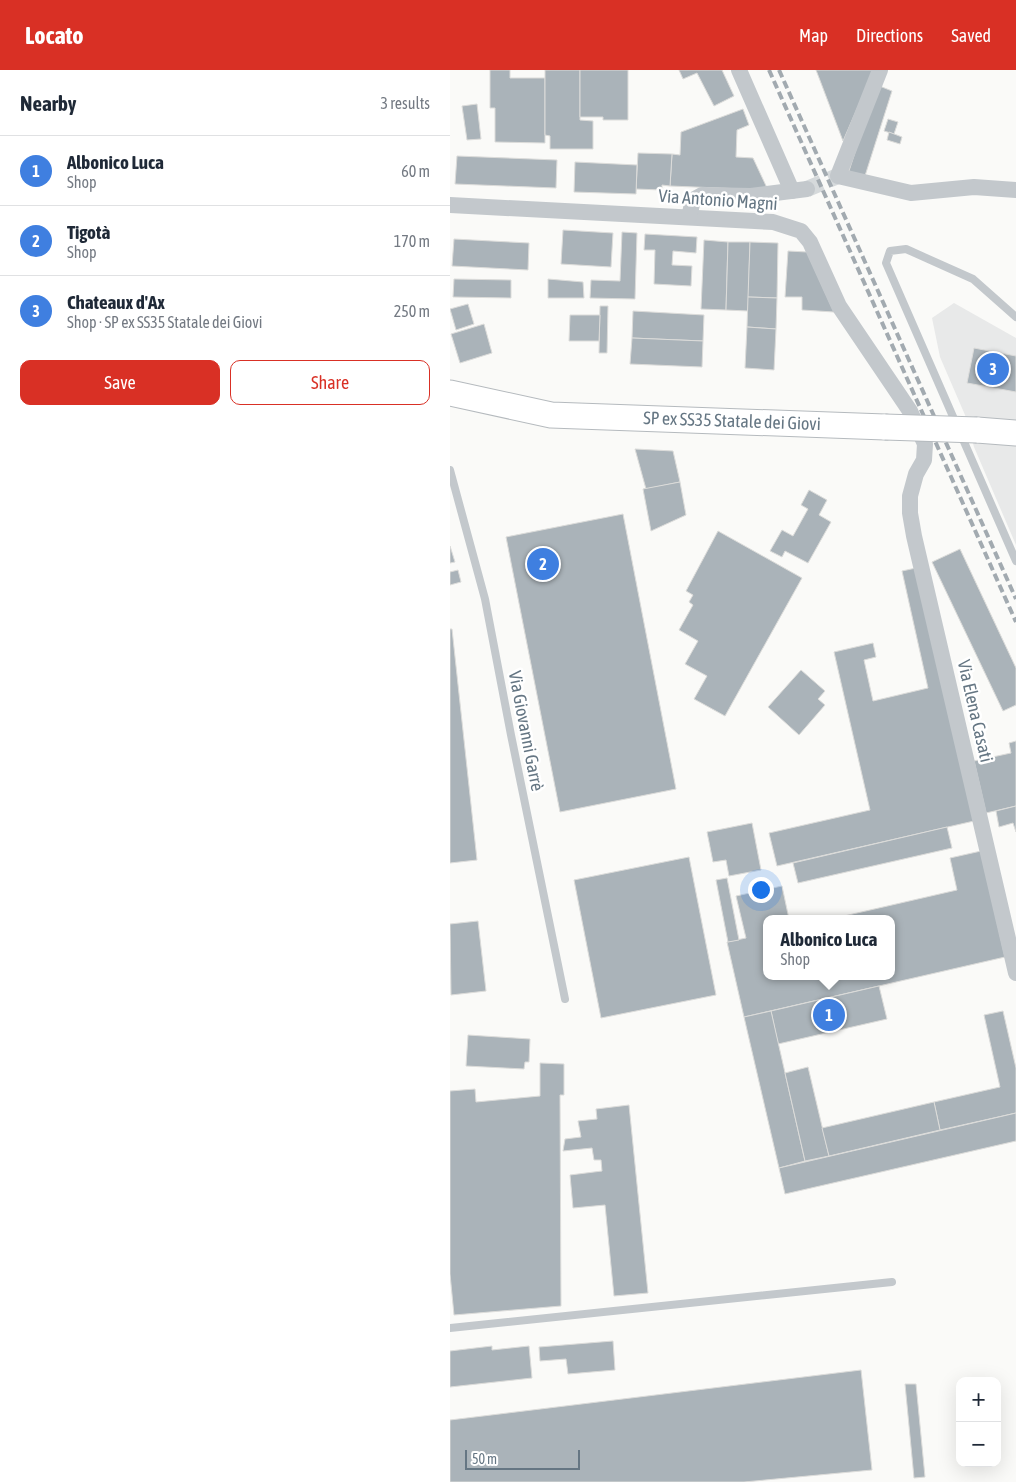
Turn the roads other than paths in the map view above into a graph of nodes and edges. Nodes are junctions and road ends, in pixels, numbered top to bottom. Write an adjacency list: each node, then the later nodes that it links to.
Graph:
1 (739, 70): 5 (street)
2 (880, 70): 3 (street)
3 (1016, 190)
4 (450, 205): 5 (street, Via Antonio Magni)
5 (689, 217): 9 (street, Via Antonio Magni)
6 (1016, 317): 11 (lane)
7 (450, 393): 8 (main road, SP ex SS35 Statale dei Giovi, bridge)
8 (1016, 433)
9 (924, 460): 12 (street, Via Elena Casati)
10 (450, 470): 13 (lane, Via Giovanni Garrè)
11 (1016, 562)
12 (1016, 973)
13 (566, 999)
14 (892, 1282): 15 (lane)
15 (450, 1328)

